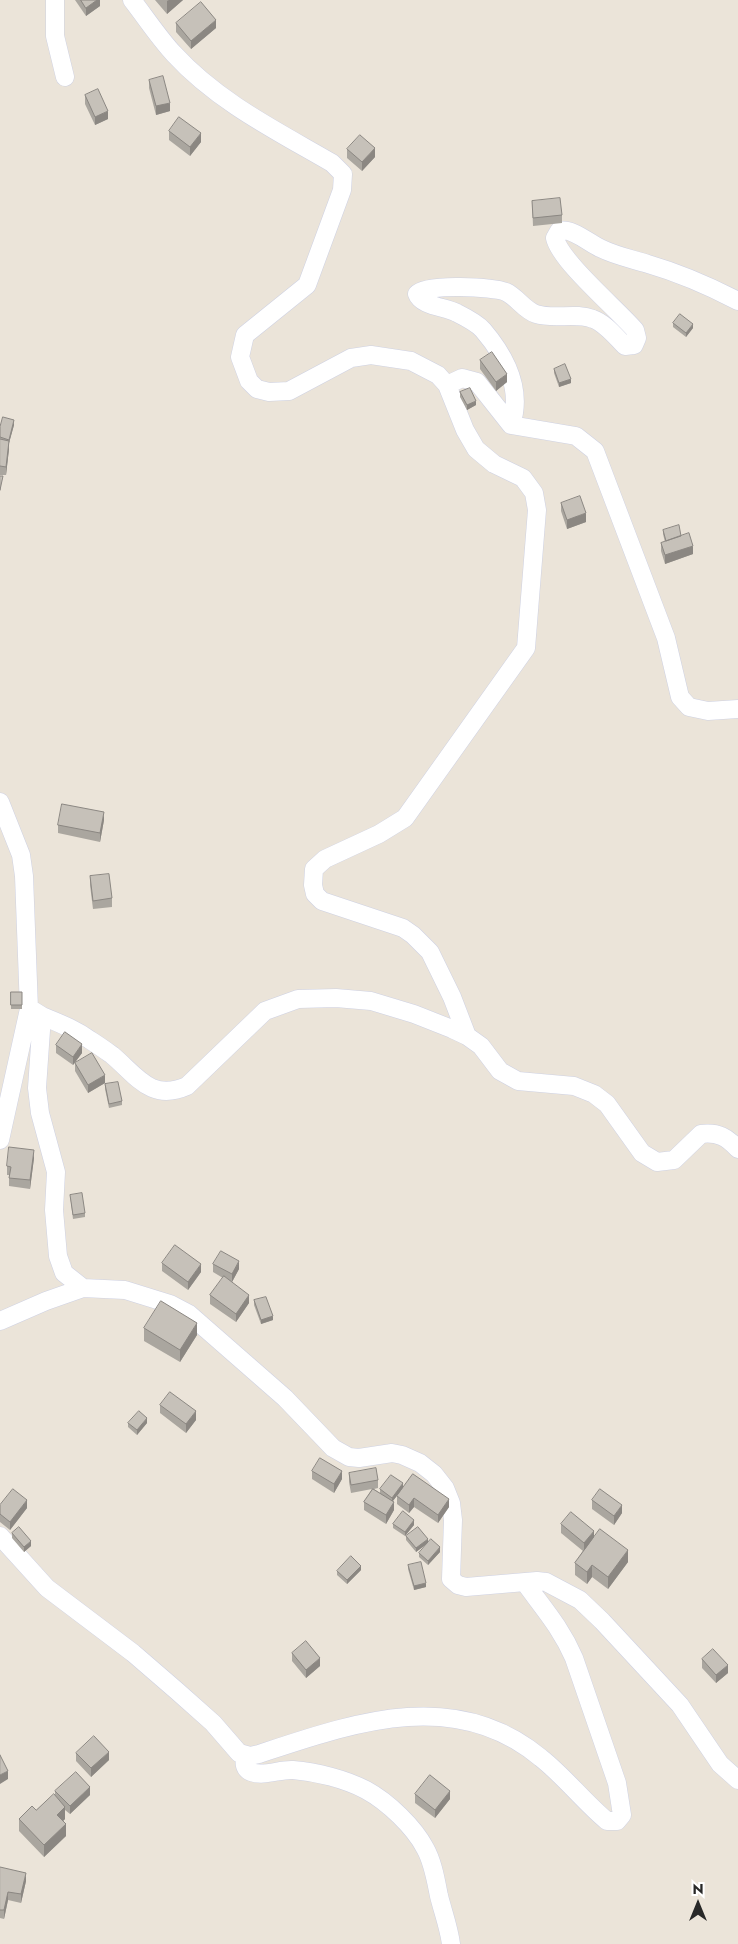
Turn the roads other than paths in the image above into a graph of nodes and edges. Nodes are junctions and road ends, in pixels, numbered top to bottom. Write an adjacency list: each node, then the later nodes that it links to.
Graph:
1 (55, 0): 3 (street)
2 (132, 0): 5 (street)
3 (66, 77)
4 (738, 301): 6 (street)
5 (447, 385): 6 (street); 10 (street)
6 (511, 424): 7 (street)
7 (738, 709)
8 (0, 802): 9 (street)
9 (35, 1012): 10 (street); 11 (street); 13 (street)
10 (467, 1036): 12 (street)
11 (0, 1140)
12 (738, 1149)
13 (83, 1288): 14 (street); 16 (street)
14 (0, 1321)
15 (0, 1536): 17 (street)
16 (525, 1582): 17 (street); 18 (street)
17 (245, 1756): 19 (street)
18 (738, 1780)
19 (451, 1944)

